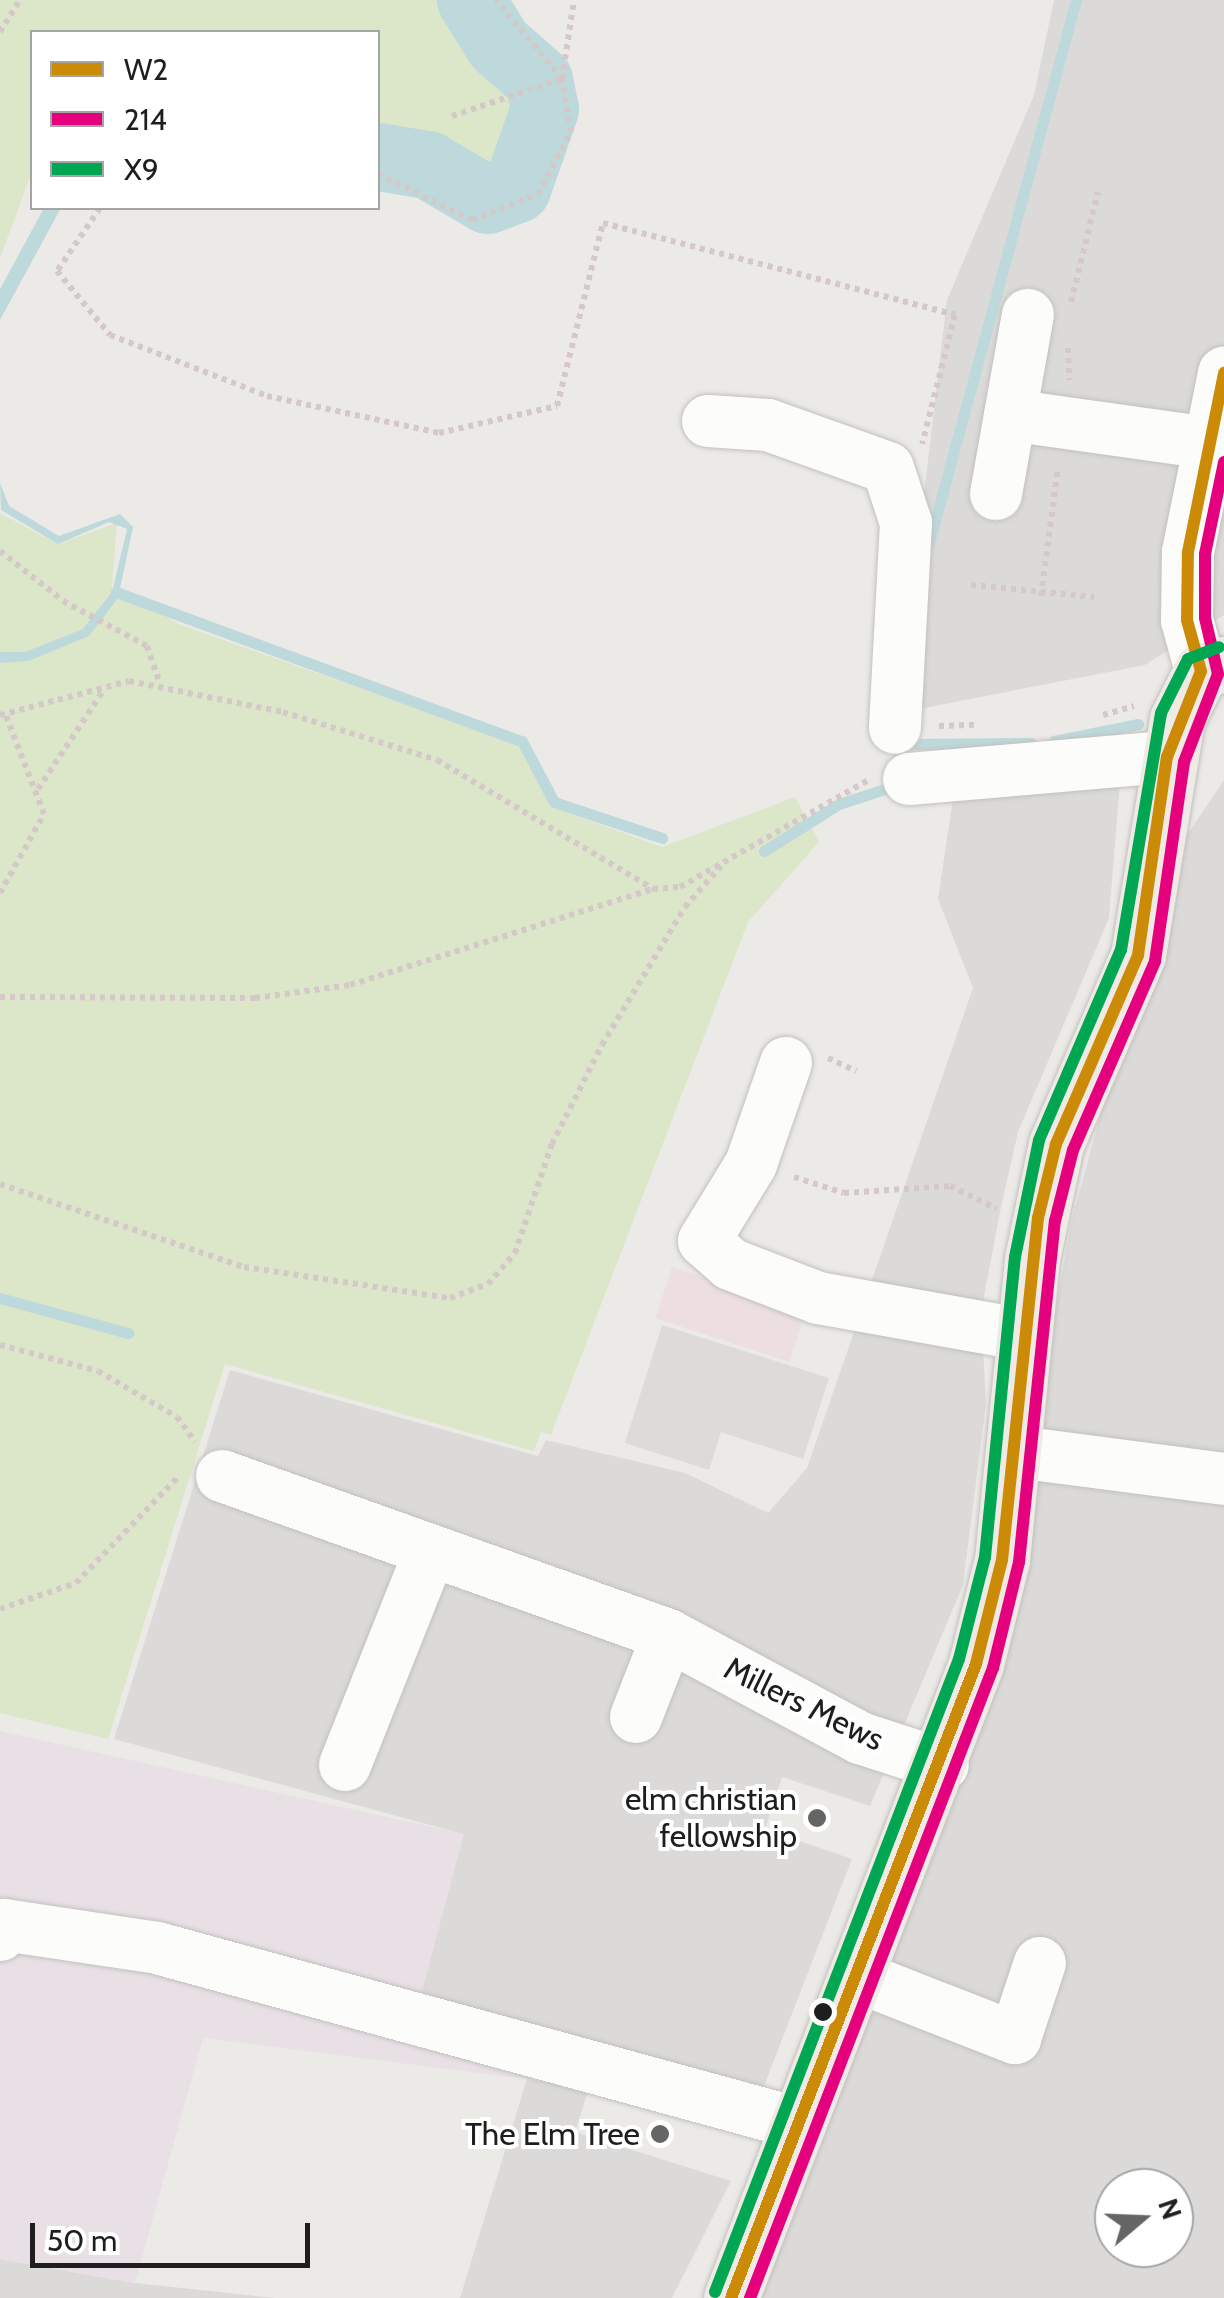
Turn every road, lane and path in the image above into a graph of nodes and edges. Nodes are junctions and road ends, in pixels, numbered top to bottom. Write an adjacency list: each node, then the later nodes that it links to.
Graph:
1 (20, 0): 4 (path)
2 (496, 0): 5 (path)
3 (574, 0): 5 (path)
4 (0, 32)
5 (562, 79): 6 (path); 7 (path)
6 (452, 116)
7 (380, 175)
8 (99, 210): 15 (path)
9 (1028, 315): 11 (street)
10 (1224, 372): 13 (street)
11 (1010, 415): 13 (street); 14 (street)
12 (708, 420): 15 (street)
13 (1208, 443): 19 (street)
14 (996, 494)
15 (906, 523): 25 (street)
16 (0, 551): 20 (path)
17 (971, 585): 18 (path)
18 (1094, 597)
19 (1213, 668): 23 (path); 26 (main road)
20 (160, 684): 21 (path); 30 (path)
21 (104, 690): 22 (path); 28 (path)
22 (3, 715): 28 (path)
23 (1096, 717)
24 (1000, 724): 25 (path)
25 (909, 727)
26 (1166, 757): 27 (street); 36 (main road)
27 (892, 777): 29 (path)
28 (37, 790): 31 (path)
29 (721, 866): 30 (path); 35 (path)
30 (653, 888): 32 (path)
31 (0, 893)
32 (0, 997)
33 (786, 1062): 34 (street)
34 (751, 1164): 36 (path); 37 (street)
35 (0, 1184)
36 (1038, 1218): 37 (main road)
37 (1026, 1335): 39 (main road)
38 (0, 1345): 40 (path)
39 (1017, 1452): 41 (street); 47 (main road)
40 (202, 1467): 42 (street, Millers Mews); 43 (path)
41 (1224, 1478)
42 (430, 1551): 44 (street, Millers Mews); 46 (street)
43 (0, 1609)
44 (668, 1635): 45 (street); 47 (street, Millers Mews)
45 (636, 1717)
46 (344, 1765)
47 (943, 1765): 50 (main road)
48 (0, 1935): 51 (street)
49 (1040, 1963): 50 (street)
50 (859, 1977): 51 (main road)
51 (800, 2124): 52 (main road)
52 (731, 2298)

